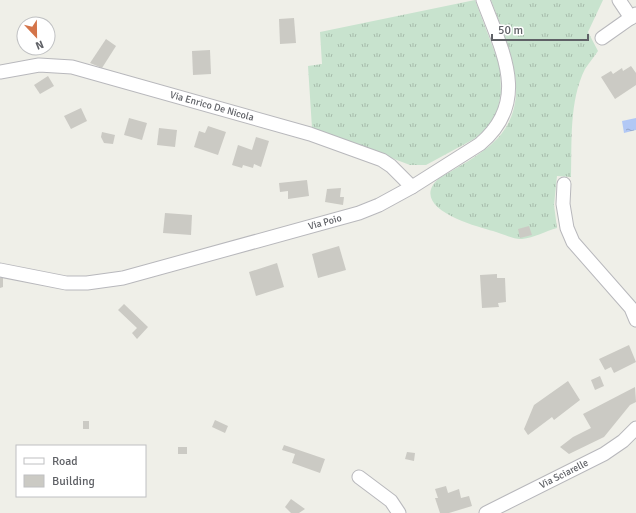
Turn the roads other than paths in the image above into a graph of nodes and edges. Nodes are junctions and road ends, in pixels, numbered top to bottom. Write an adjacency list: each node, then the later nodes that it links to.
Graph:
1 (483, 0): 7 (street, Via Poio)
2 (619, 0): 3 (street)
3 (633, 16): 4 (street)
4 (602, 38)
5 (0, 72): 7 (street, Via Enrico De Nicola)
6 (564, 184): 9 (street)
7 (412, 187): 8 (street, Via Poio)
8 (0, 270)
9 (636, 320)
10 (636, 428): 13 (street, Via Sciarelle)
11 (359, 477): 12 (street)
12 (399, 513)
13 (486, 513)

